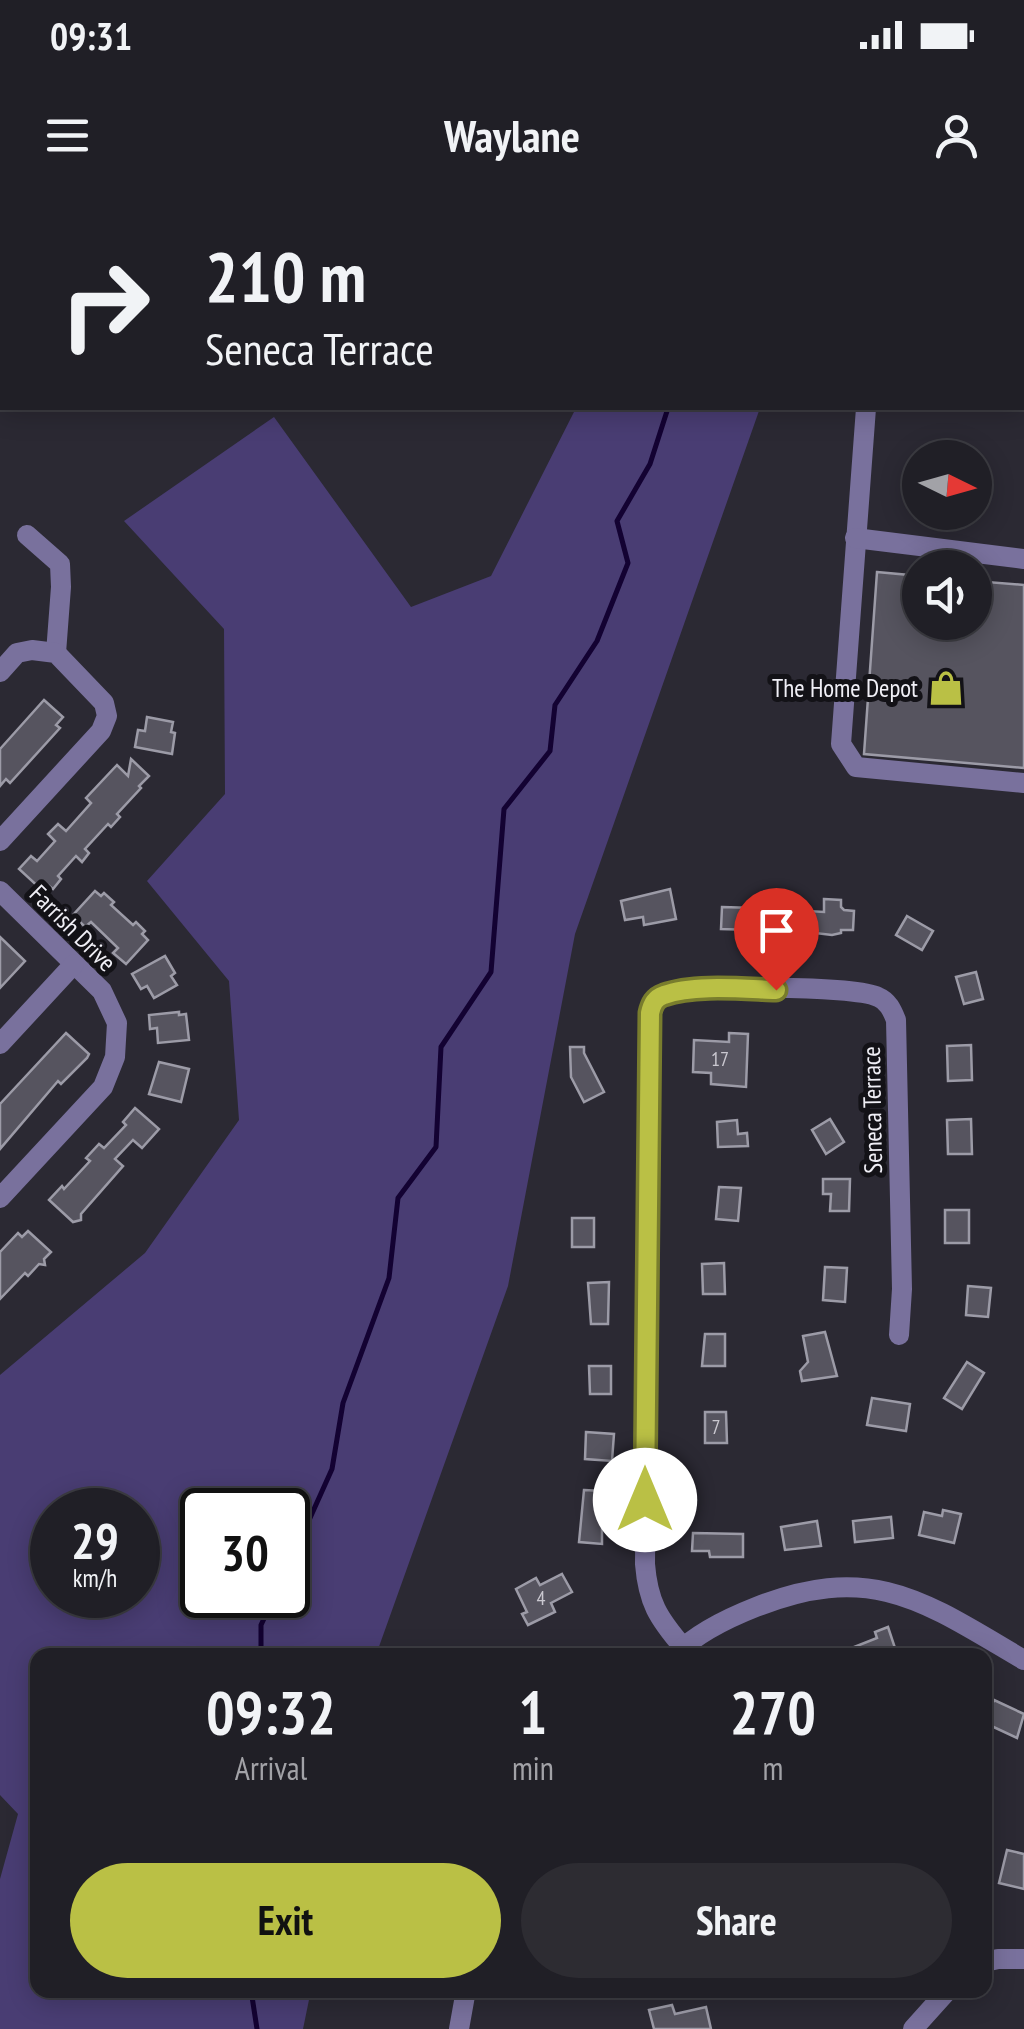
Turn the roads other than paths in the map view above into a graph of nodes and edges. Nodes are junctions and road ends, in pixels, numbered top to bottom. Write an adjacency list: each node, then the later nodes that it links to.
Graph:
1 (866, 410): 3 (street)
2 (27, 535): 5 (street)
3 (855, 538): 4 (street); 7 (street)
4 (1024, 559)
5 (56, 653): 6 (street); 8 (street)
6 (0, 672)
7 (1024, 783)
8 (0, 841)
9 (0, 891): 10 (street, Farrish Drive)
10 (74, 964): 11 (street); 12 (street, Farrish Drive)
11 (0, 1044)
12 (0, 1198)
13 (898, 1335): 14 (street, Seneca Terrace)
14 (677, 1648)
15 (684, 1648): 16 (street)
16 (1024, 1660)
17 (1024, 1959): 18 (street)
18 (992, 1961)
19 (465, 1998): 21 (street)
20 (941, 1998): 22 (street)
21 (459, 2029)
22 (913, 2029)

